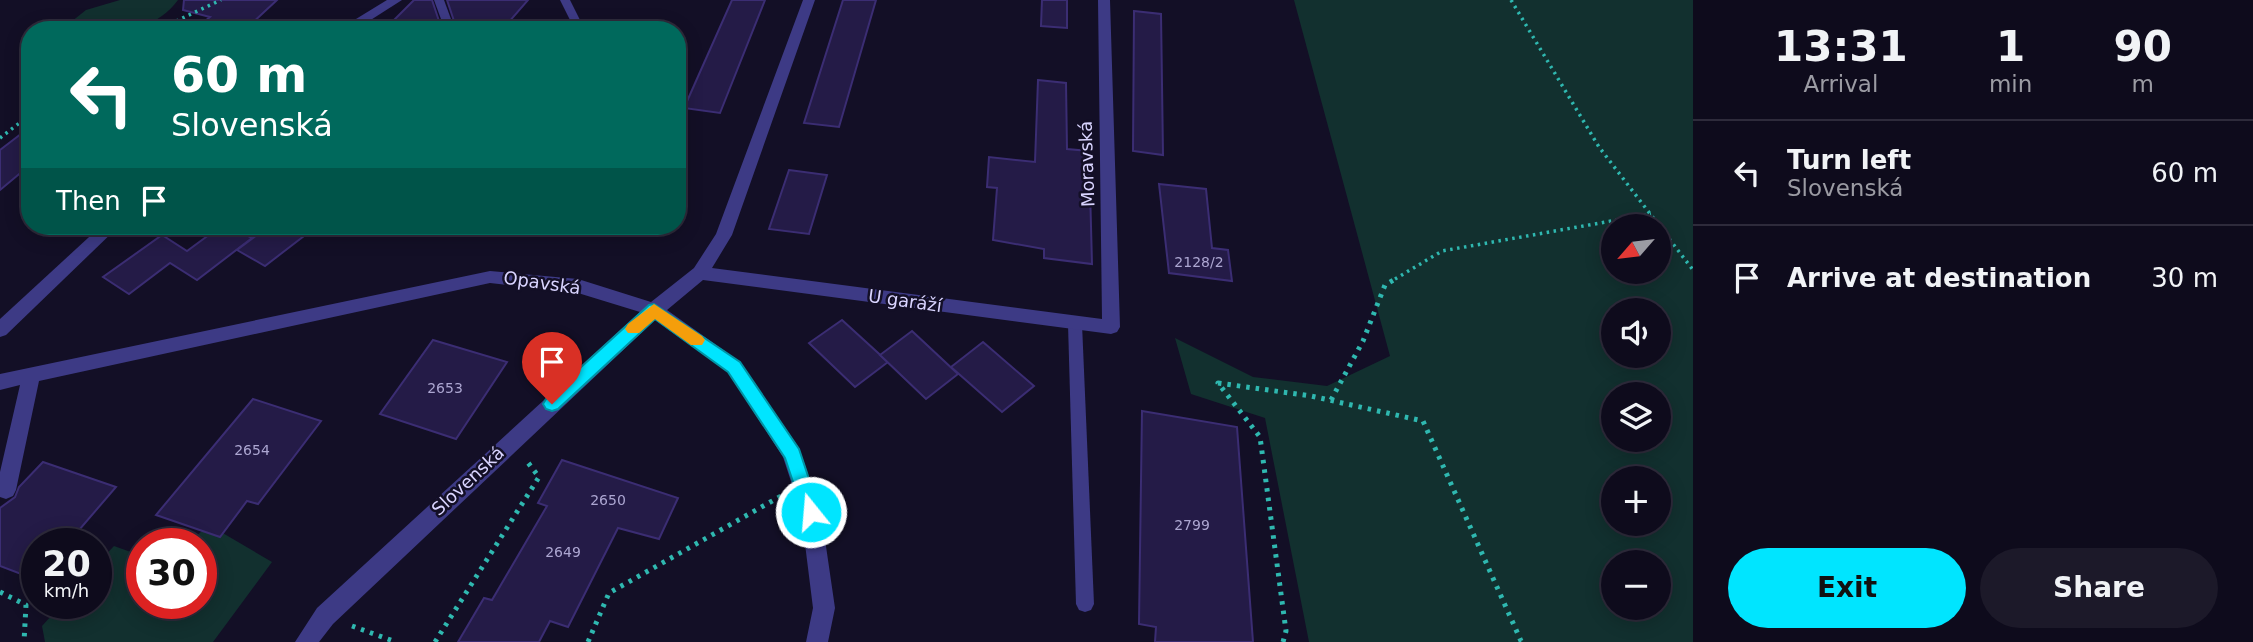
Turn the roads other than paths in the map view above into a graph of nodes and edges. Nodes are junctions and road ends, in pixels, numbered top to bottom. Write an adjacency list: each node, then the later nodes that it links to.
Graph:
1 (396, 0): 6 (street)
2 (439, 0): 7 (lane)
3 (565, 0): 8 (lane)
4 (809, 0): 10 (street, Slovenská)
5 (1104, 0): 13 (street, Moravská)
6 (360, 21)
7 (447, 21)
8 (576, 21)
9 (101, 235): 14 (street)
10 (700, 273): 11 (street, Slovenská); 12 (street, U garáží)
11 (654, 310): 15 (street, Opavská); 19 (street, Slovenská); 20 (street, Opavská)
12 (1075, 324): 13 (street, U garáží); 18 (lane)
13 (1111, 327)
14 (0, 330)
15 (32, 375): 16 (street, Opavská); 17 (street)
16 (0, 382)
17 (5, 491)
18 (1086, 604)
19 (306, 642)
20 (817, 642)

